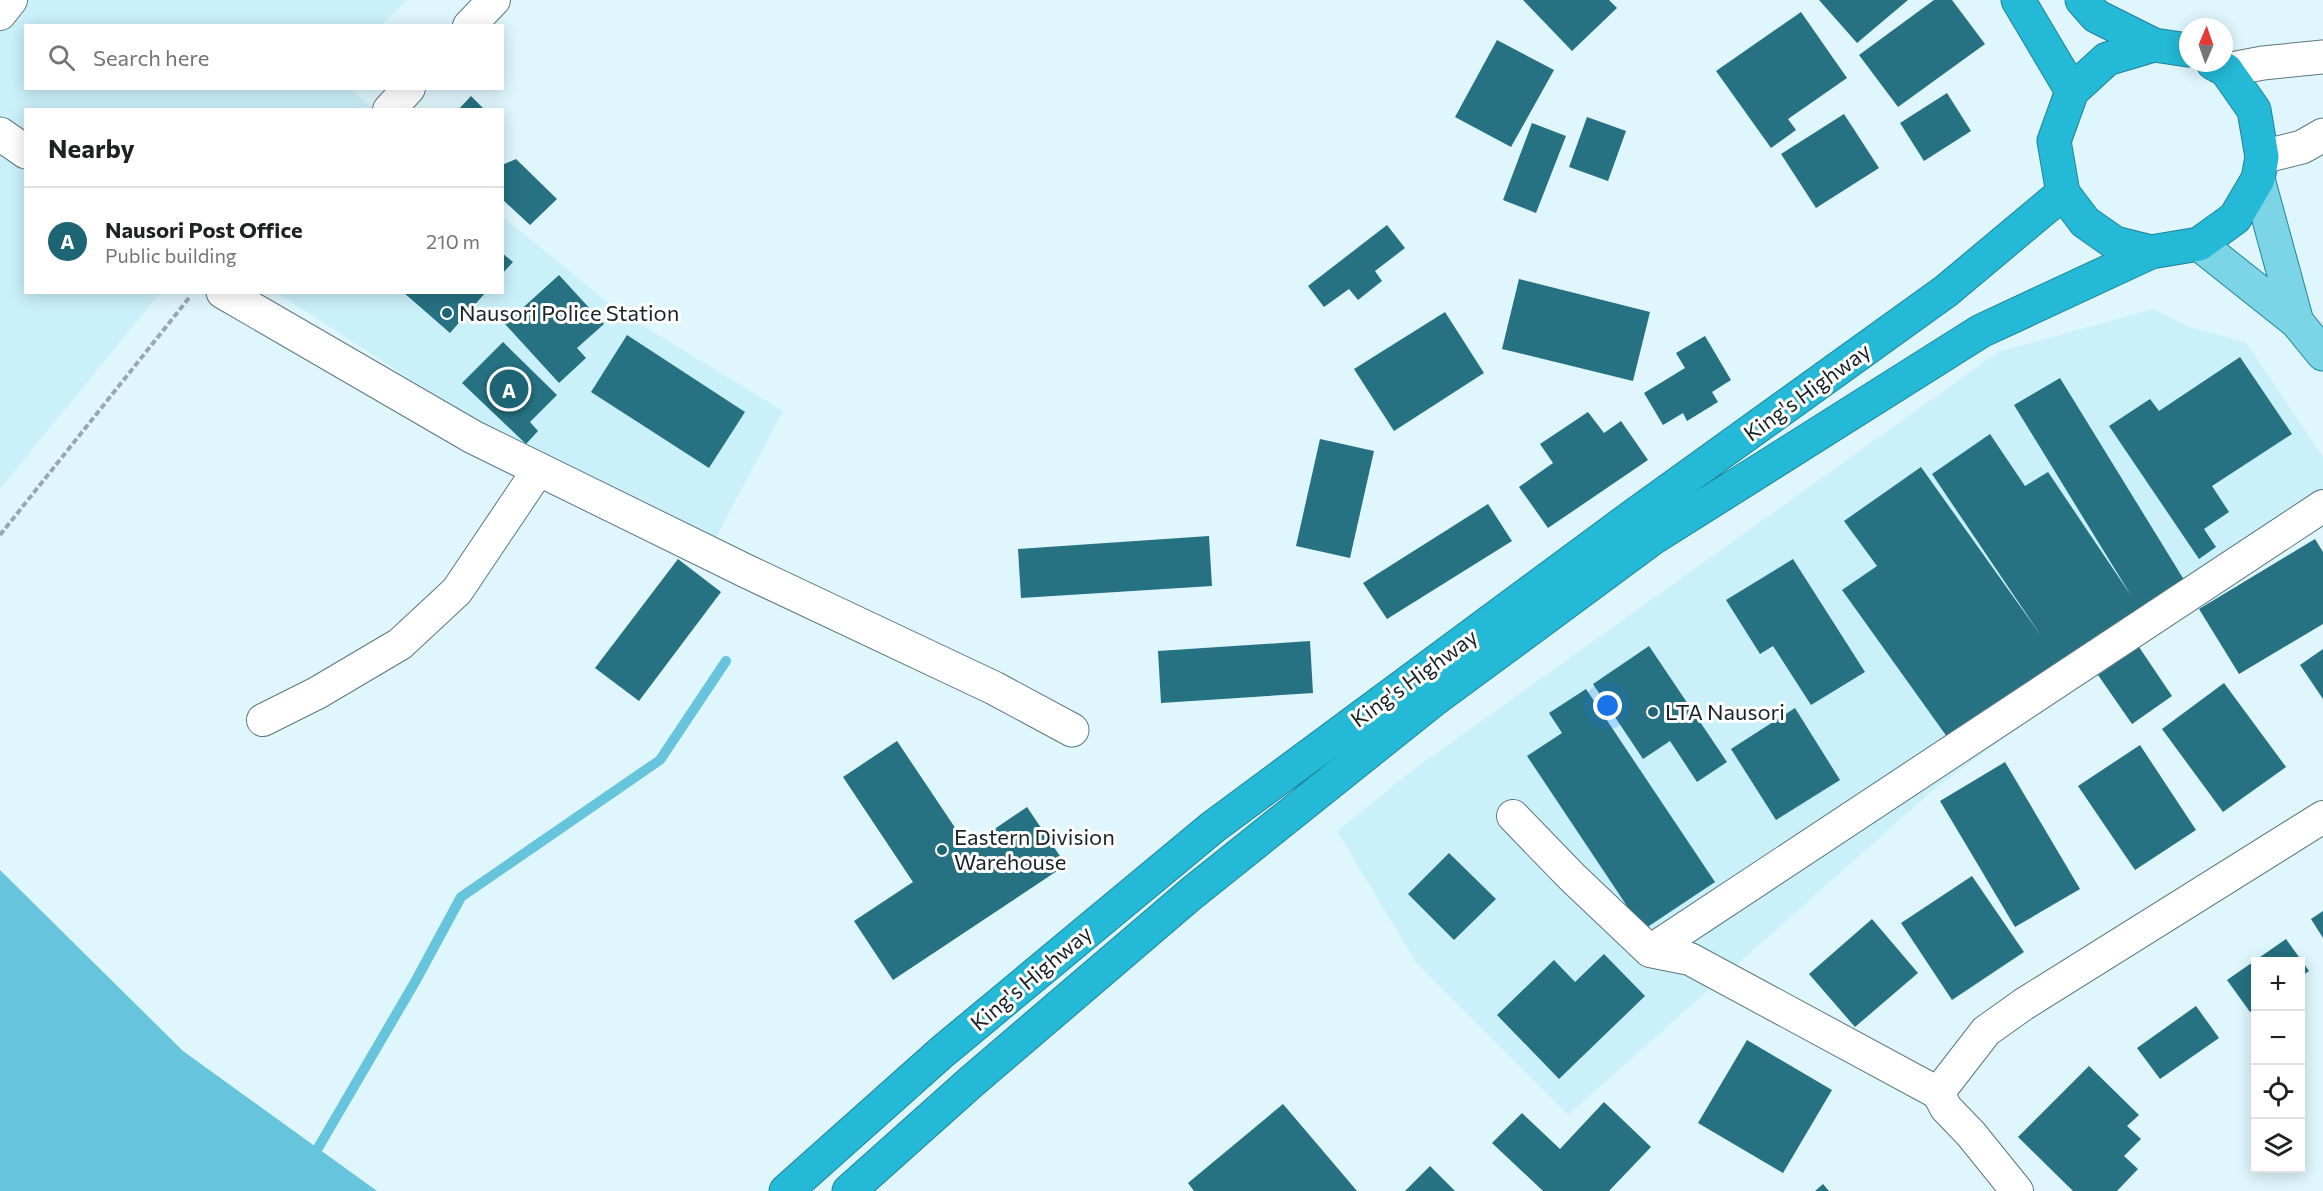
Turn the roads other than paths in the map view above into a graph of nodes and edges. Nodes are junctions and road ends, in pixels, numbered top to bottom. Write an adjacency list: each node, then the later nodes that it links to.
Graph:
1 (11, 0): 5 (street)
2 (494, 0): 6 (street)
3 (2018, 0): 13 (highway)
4 (2082, 0): 7 (highway)
5 (0, 14)
6 (471, 24)
7 (2154, 45): 8 (highway); 13 (highway)
8 (2179, 49)
9 (2323, 57): 10 (street)
10 (2233, 66)
11 (2224, 72): 18 (highway)
12 (407, 90): 14 (street)
13 (2072, 91): 19 (highway)
14 (391, 108)
15 (0, 134): 17 (street)
16 (2323, 135): 18 (street)
17 (24, 151)
18 (2260, 168): 20 (highway); 23 (main road)
19 (2064, 193): 21 (highway); 33 (highway, King's Highway)
20 (2199, 244): 21 (highway); 23 (main road)
21 (2151, 252): 34 (highway, King's Highway)
22 (226, 294): 25 (street)
23 (2297, 322): 24 (main road)
24 (2323, 354)
25 (539, 469): 27 (street); 28 (street)
26 (2323, 507): 31 (street)
27 (263, 720)
28 (1072, 730)
29 (1513, 816): 31 (street)
30 (2323, 817): 32 (street)
31 (1650, 951): 32 (street)
32 (1938, 1093): 35 (street)
33 (786, 1191)
34 (849, 1191)
35 (2017, 1191)

